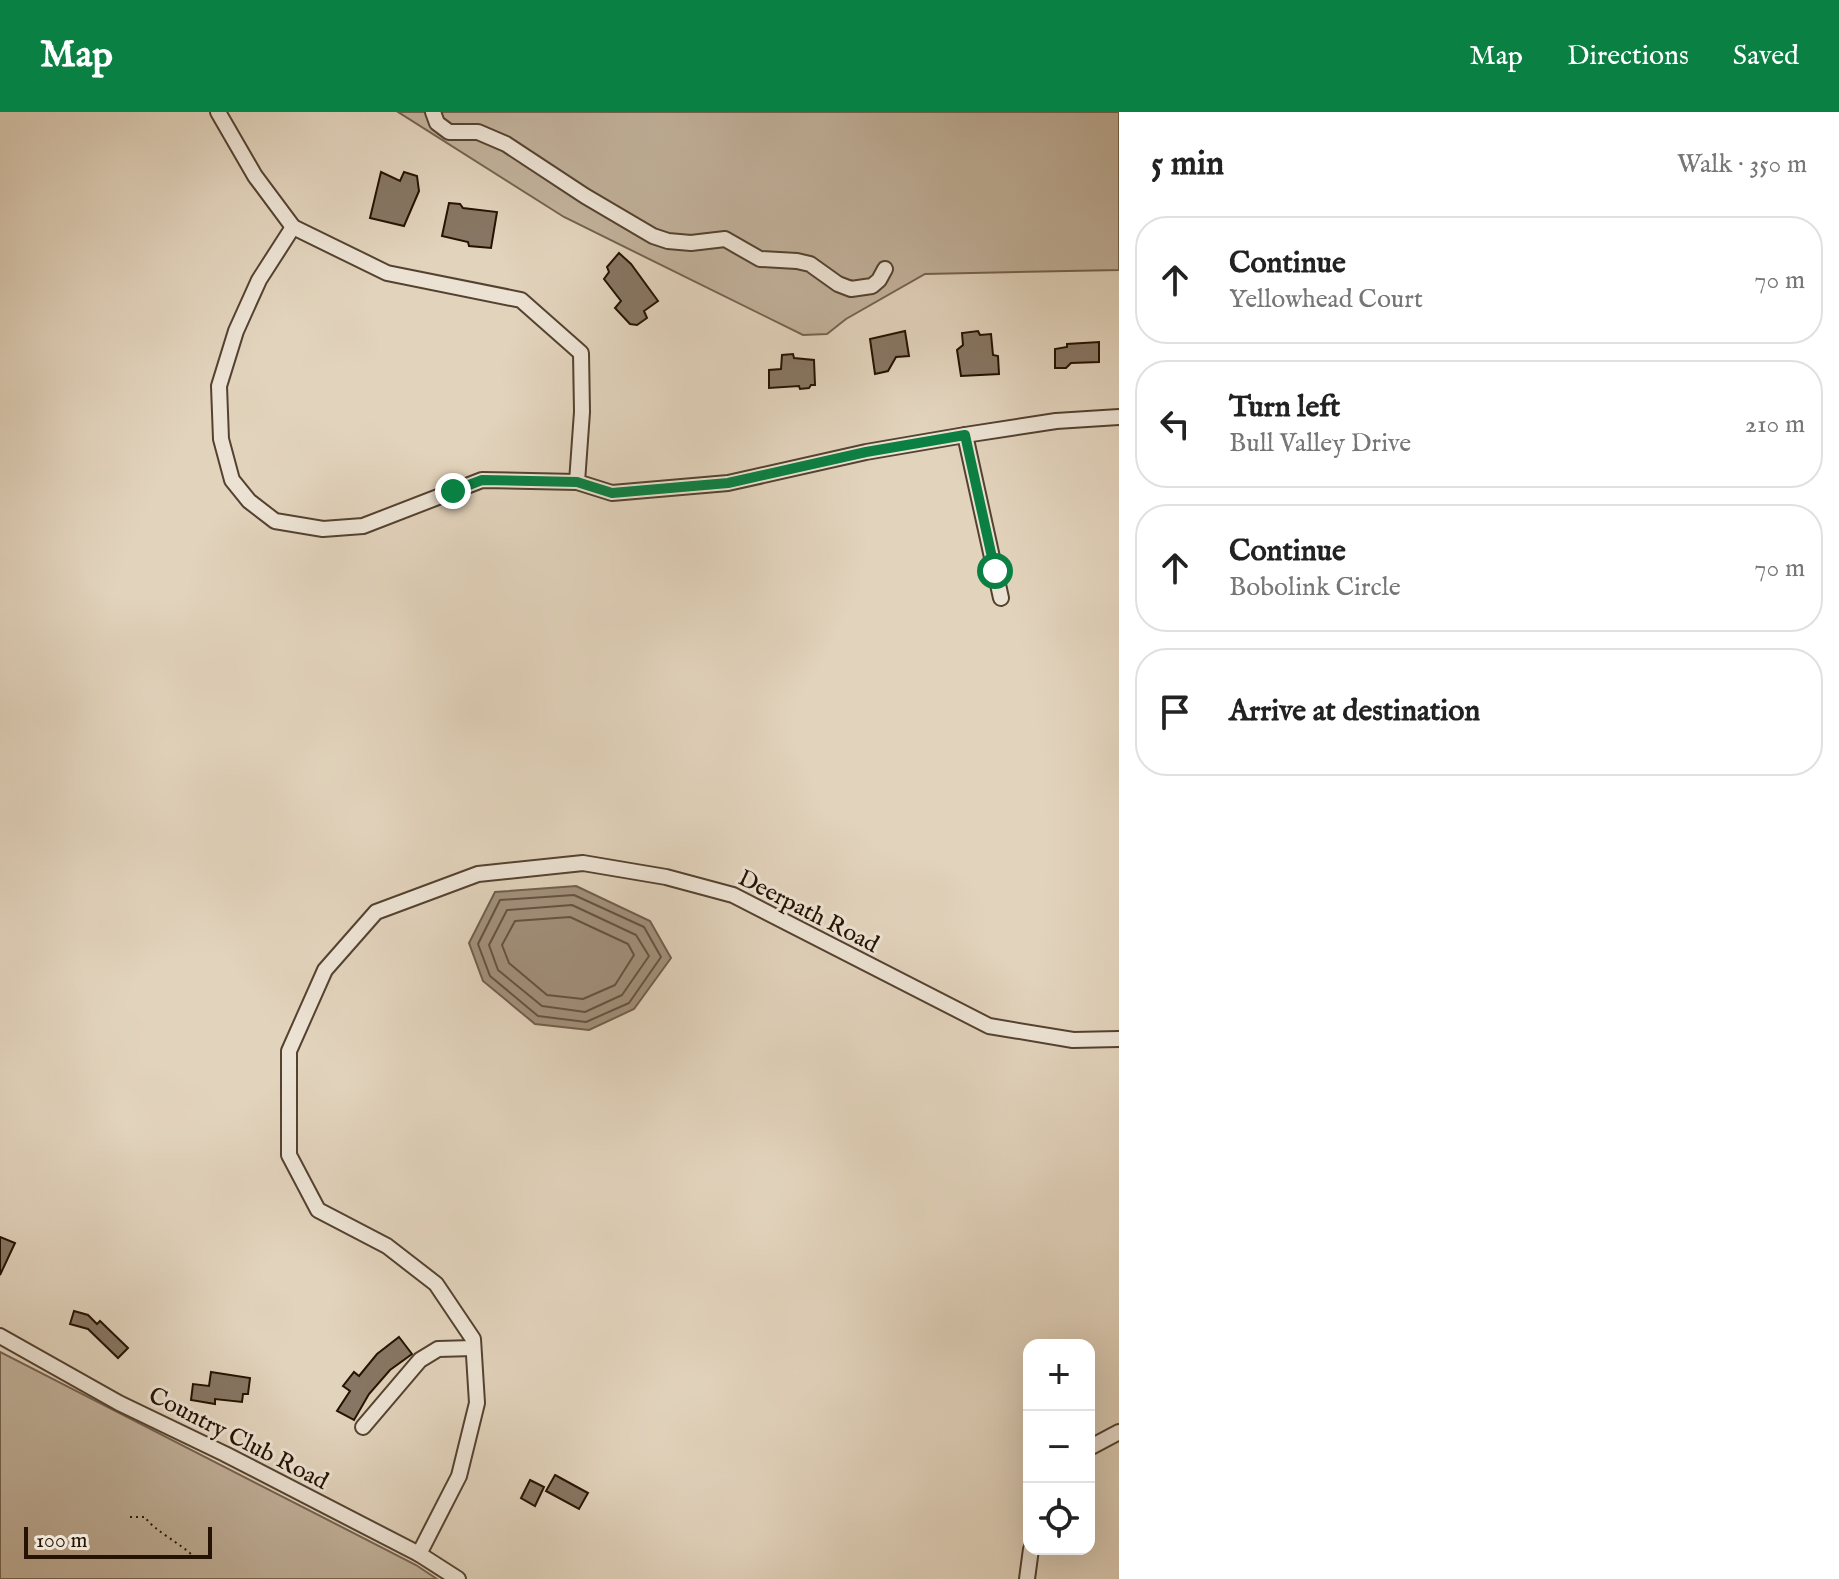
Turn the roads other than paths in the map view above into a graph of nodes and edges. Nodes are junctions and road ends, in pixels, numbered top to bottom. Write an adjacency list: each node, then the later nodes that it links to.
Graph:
1 (218, 112): 3 (street)
2 (433, 112): 4 (street)
3 (293, 227): 7 (street); 7 (street)
4 (885, 269)
5 (1119, 417): 6 (street)
6 (965, 435): 7 (street); 8 (street)
7 (577, 482)
8 (1001, 598)
9 (1119, 1039): 11 (street, Deerpath Road)
10 (0, 1336): 15 (street, Country Club Road)
11 (473, 1348): 12 (street); 15 (street, Deerpath Road)
12 (363, 1427)
13 (1119, 1432): 14 (street)
14 (1095, 1445)
15 (419, 1554): 17 (street, Country Club Road)
16 (1030, 1555): 18 (street)
17 (458, 1579)
18 (1027, 1579)

